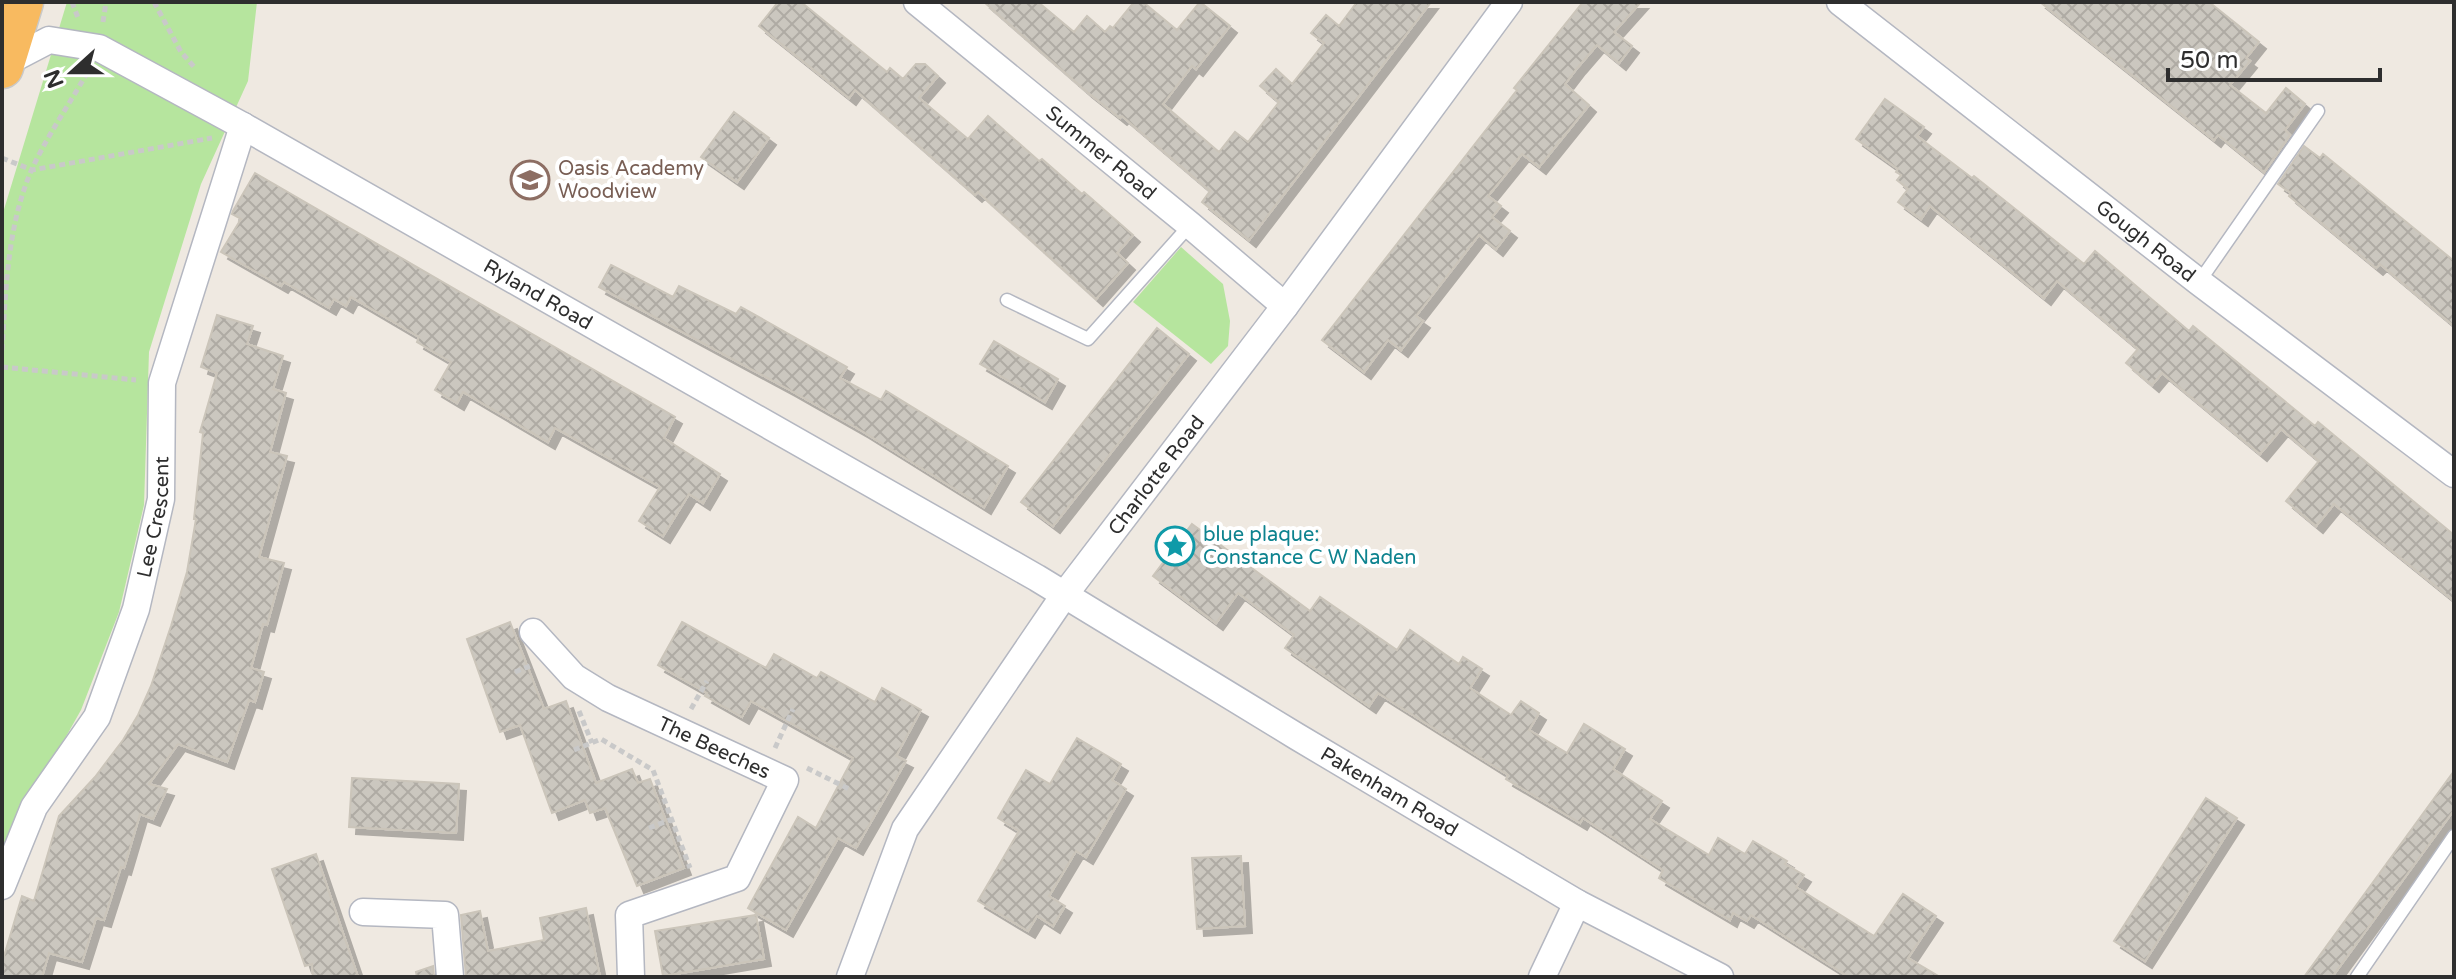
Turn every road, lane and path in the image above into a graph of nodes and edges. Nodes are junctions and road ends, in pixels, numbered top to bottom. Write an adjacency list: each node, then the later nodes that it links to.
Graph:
1 (22, 2): 7 (highway)
2 (154, 2): 8 (path)
3 (1509, 2): 16 (street, Charlotte Road)
4 (1840, 2): 14 (street, Gough Road)
5 (919, 3): 13 (street, Summer Road)
6 (99, 48): 7 (street, Ryland Road); 10 (street, Ryland Road); 12 (path)
7 (3, 66)
8 (199, 73)
9 (2318, 111): 14 (lane)
10 (243, 126): 12 (path); 19 (street, Lee Crescent); 21 (street, Ryland Road)
11 (2, 158): 12 (path)
12 (32, 170): 17 (path)
13 (1190, 225): 15 (lane); 16 (street, Summer Road)
14 (2199, 282): 20 (street, Gough Road)
15 (1007, 300)
16 (1285, 306): 21 (street, Charlotte Road)
17 (2, 350)
18 (2, 367): 19 (path)
19 (162, 383): 30 (street, Lee Crescent)
20 (2454, 474)
21 (1065, 594): 32 (street, Pakenham Road); 36 (street, Charlotte Road)
22 (533, 632): 25 (street, The Beeches)
23 (793, 709): 25 (path)
24 (574, 750): 27 (path)
25 (775, 775): 26 (path); 31 (street, The Beeches)
26 (849, 789)
27 (672, 819): 28 (path); 31 (path)
28 (649, 828)
29 (2454, 836): 39 (lane)
30 (2, 886)
31 (699, 891): 35 (street, The Beeches)
32 (1577, 903): 37 (street); 38 (street, Pakenham Road)
33 (363, 912): 34 (street)
34 (450, 977)
35 (631, 977)
36 (850, 977)
37 (1542, 977)
38 (1720, 977)
39 (2357, 977)

